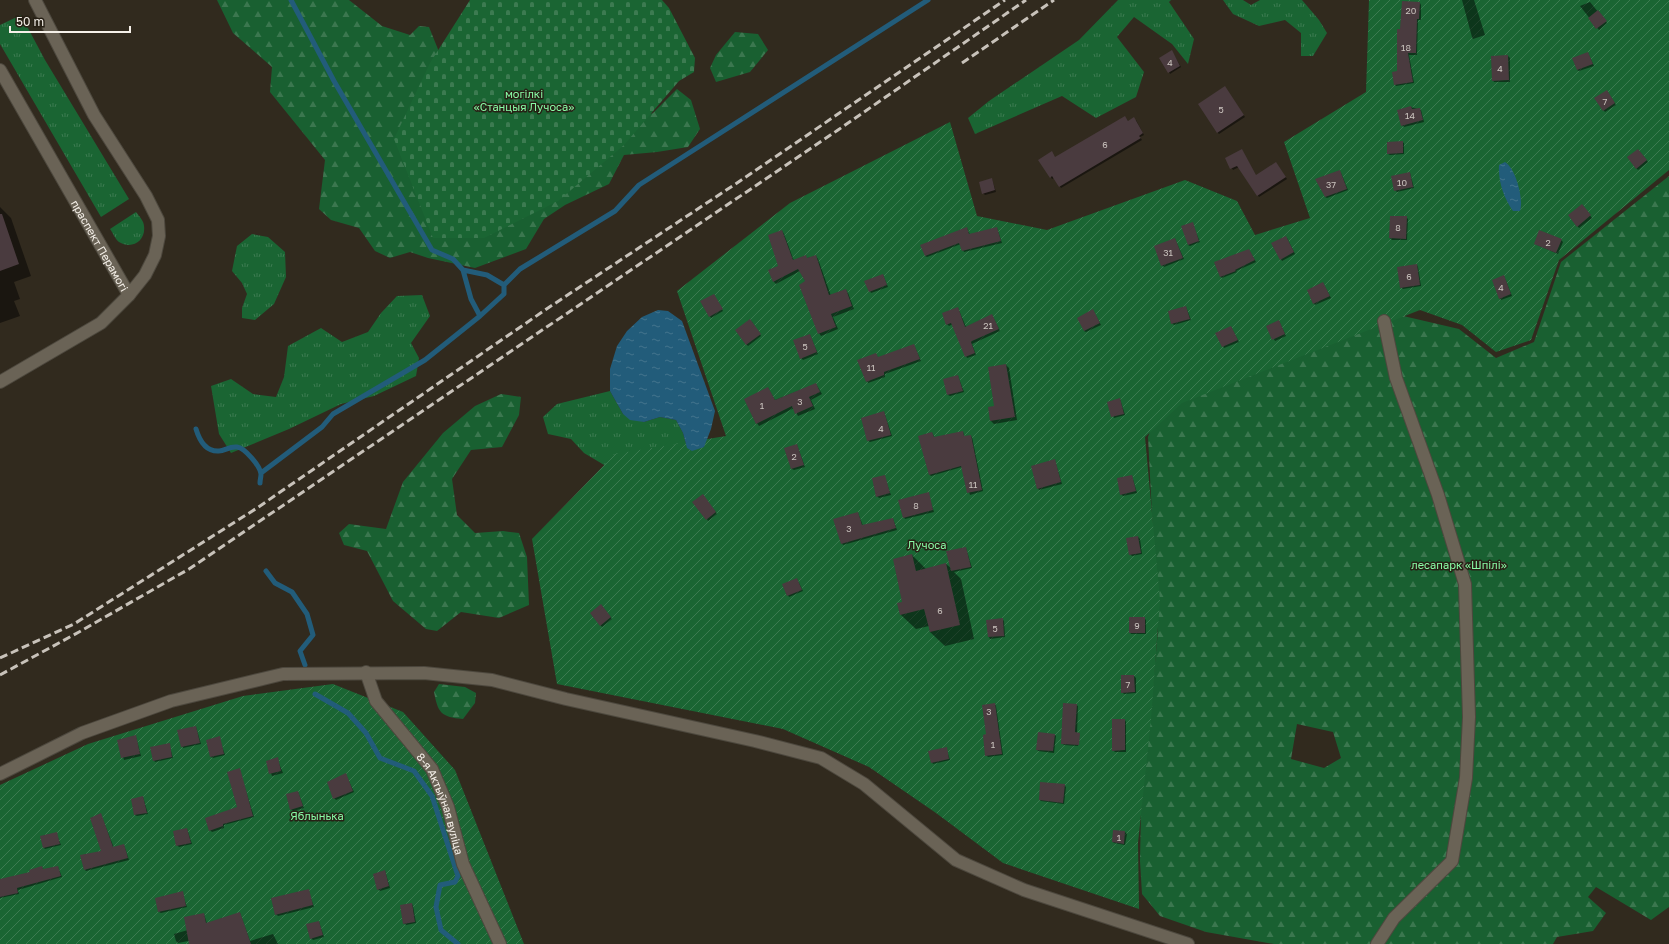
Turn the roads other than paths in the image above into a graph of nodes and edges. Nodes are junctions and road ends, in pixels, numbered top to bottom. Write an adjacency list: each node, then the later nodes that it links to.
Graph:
1 (35, 0): 3 (street, праспект Перамогі)
2 (0, 70): 3 (street, праспект Перамогі)
3 (129, 295): 5 (street)
4 (1384, 320): 10 (street)
5 (0, 382)
6 (366, 672): 7 (street); 8 (street, 8-я Актыўная вуліца); 9 (street)
7 (0, 774)
8 (500, 944)
9 (1188, 944)
10 (1377, 944)

